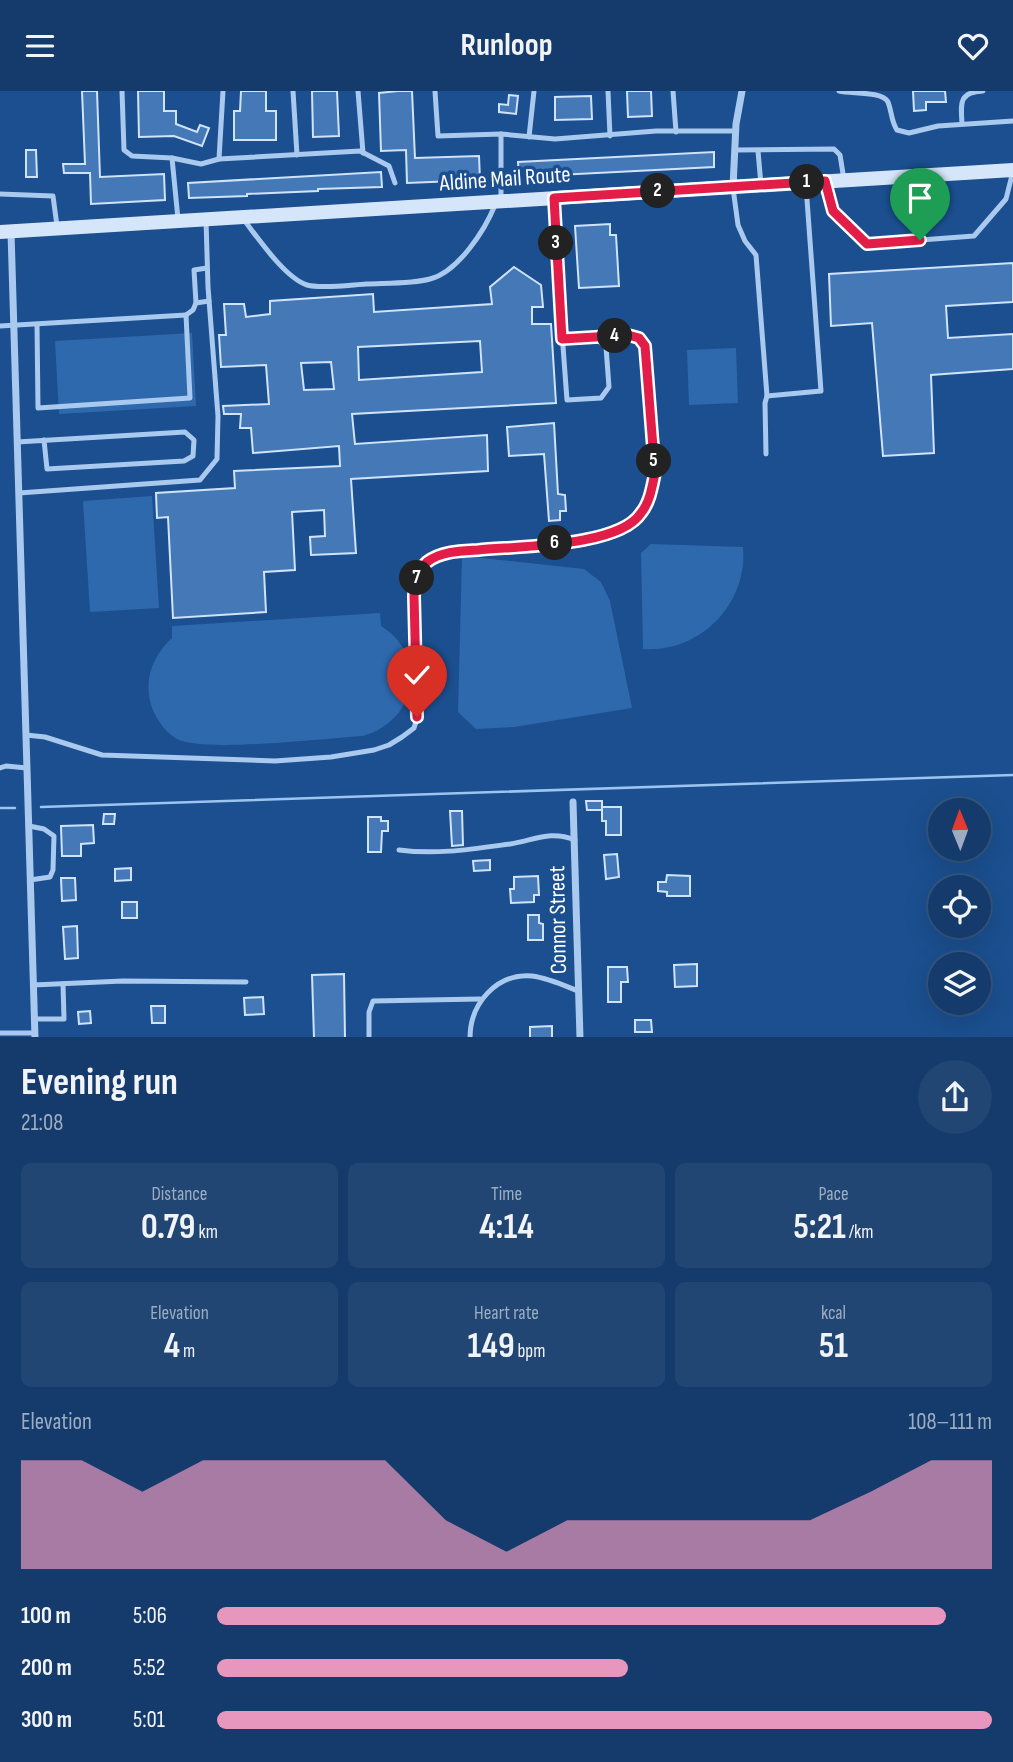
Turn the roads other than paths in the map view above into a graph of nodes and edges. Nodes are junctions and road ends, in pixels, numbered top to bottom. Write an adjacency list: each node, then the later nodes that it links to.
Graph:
1 (122, 91): 23 (lane)
2 (223, 91): 24 (lane)
3 (293, 91): 22 (lane)
4 (358, 91): 21 (lane)
5 (435, 91): 16 (lane)
6 (534, 91): 18 (lane)
7 (608, 91): 17 (lane)
8 (673, 91): 15 (lane)
9 (742, 91): 14 (street)
10 (839, 91): 13 (lane)
11 (983, 91): 13 (lane)
12 (1013, 121): 13 (lane)
13 (962, 124)
14 (736, 131): 15 (lane); 19 (street)
15 (676, 132): 17 (lane)
16 (501, 134): 18 (lane); 34 (lane)
17 (610, 136): 18 (lane)
18 (529, 137)
19 (734, 150): 20 (lane); 31 (street)
20 (758, 151): 26 (lane); 30 (lane)
21 (363, 153): 22 (lane); 28 (lane)
22 (297, 155): 24 (lane)
23 (172, 158): 24 (lane); 37 (lane)
24 (219, 159)
25 (1013, 171): 26 (main road, Aldine Mail Route); 27 (lane)
26 (845, 180): 27 (main road, Aldine Mail Route)
27 (825, 181): 29 (main road, Aldine Mail Route)
28 (396, 183)
29 (806, 183): 30 (main road, Aldine Mail Route); 49 (lane)
30 (761, 185): 31 (main road, Aldine Mail Route)
31 (733, 187): 33 (main road, Aldine Mail Route); 49 (lane)
32 (0, 194): 38 (lane)
33 (554, 198): 34 (main road, Aldine Mail Route); 48 (lane)
34 (498, 201): 35 (main road, Aldine Mail Route); 35 (lane)
35 (242, 218): 36 (main road, Aldine Mail Route)
36 (206, 220): 37 (main road, Aldine Mail Route); 40 (lane)
37 (179, 222): 38 (main road, Aldine Mail Route)
38 (57, 229): 39 (main road, Aldine Mail Route)
39 (6, 232): 46 (street)
40 (207, 268): 41 (lane); 42 (lane)
41 (209, 301): 42 (lane); 53 (lane)
42 (196, 303): 43 (lane)
43 (186, 315): 44 (lane); 44 (lane)
44 (37, 324): 46 (lane)
45 (0, 326): 46 (lane)
46 (14, 326): 51 (street)
47 (595, 338): 48 (lane); 48 (lane); 54 (lane)
48 (562, 339)
49 (767, 396): 52 (lane)
50 (44, 440): 50 (lane); 51 (lane)
51 (17, 442): 53 (street)
52 (766, 454)
53 (19, 493): 54 (street)
54 (26, 735): 56 (street)
55 (0, 768): 56 (lane)
56 (27, 768): 58 (street)
57 (573, 802): 59 (street, Connor Street)
58 (29, 826): 61 (street); 61 (lane)
59 (575, 840): 60 (lane); 65 (street, Connor Street)
60 (400, 850)
61 (30, 880): 64 (street)
62 (246, 982): 63 (lane)
63 (63, 984): 64 (lane); 67 (lane)
64 (33, 985): 67 (street)
65 (578, 991): 66 (lane); 72 (street, Connor Street)
66 (480, 999): 70 (lane); 71 (lane)
67 (34, 1020): 69 (street)
68 (0, 1033): 69 (lane)
69 (35, 1035)
70 (369, 1037)
71 (470, 1037)
72 (580, 1037)

